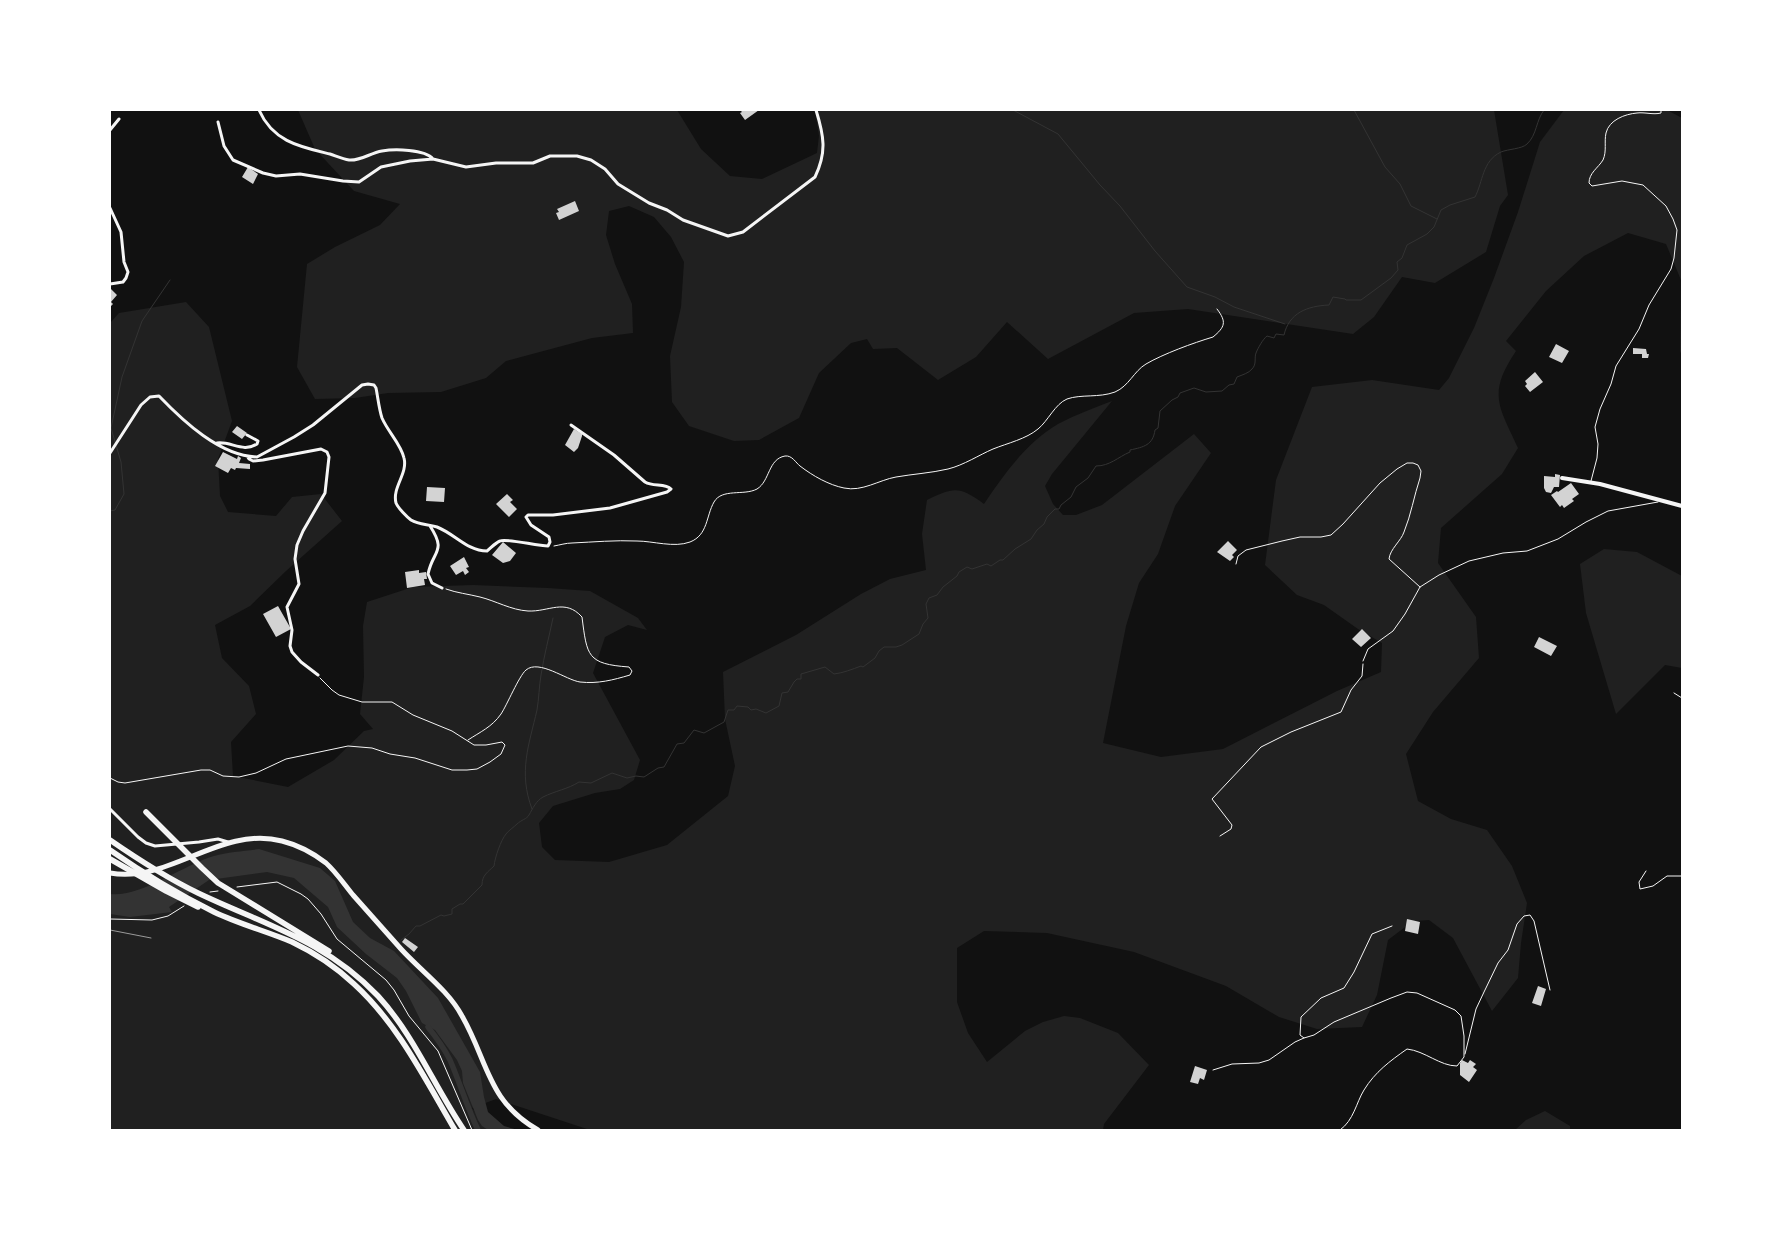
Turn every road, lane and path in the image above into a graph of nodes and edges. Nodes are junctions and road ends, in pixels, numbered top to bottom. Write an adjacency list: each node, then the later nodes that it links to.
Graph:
1 (259, 110): 7 (street)
2 (816, 110): 7 (street)
3 (1661, 110): 17 (lane)
4 (119, 120): 6 (street)
5 (218, 122): 7 (street)
6 (110, 130)
7 (434, 160)
8 (110, 208): 9 (street)
9 (110, 284)
10 (1218, 309): 21 (path)
11 (571, 425): 21 (street)
12 (247, 435): 13 (street)
13 (216, 443): 14 (street); 15 (street)
14 (110, 453)
15 (247, 455): 20 (street); 26 (street)
16 (1562, 478): 17 (street)
17 (1591, 482): 18 (street)
18 (1660, 501): 19 (street); 23 (lane)
19 (1682, 506)
20 (429, 526): 21 (street); 24 (street)
21 (548, 546)
22 (1236, 564): 23 (lane)
23 (1420, 587): 25 (lane)
24 (442, 588): 29 (path)
25 (1363, 661): 33 (path)
26 (318, 675): 29 (path)
27 (1674, 693): 28 (lane)
28 (1682, 698)
29 (467, 741): 30 (path)
30 (110, 778)
31 (110, 809): 35 (street)
32 (146, 812): 43 (highway)
33 (1220, 836)
34 (110, 840): 43 (highway)
35 (228, 842): 39 (highway); 50 (highway)
36 (110, 850): 41 (highway)
37 (110, 859): 41 (highway)
38 (1646, 871): 40 (lane)
39 (110, 873)
40 (1682, 876)
41 (214, 912): 48 (highway)
42 (1392, 926): 45 (lane)
43 (358, 978): 49 (highway)
44 (1550, 990): 46 (lane)
45 (1304, 1038): 46 (lane); 47 (lane)
46 (1464, 1057): 51 (lane)
47 (1213, 1070)
48 (454, 1130)
49 (464, 1130)
50 (538, 1130)
51 (1340, 1130)

